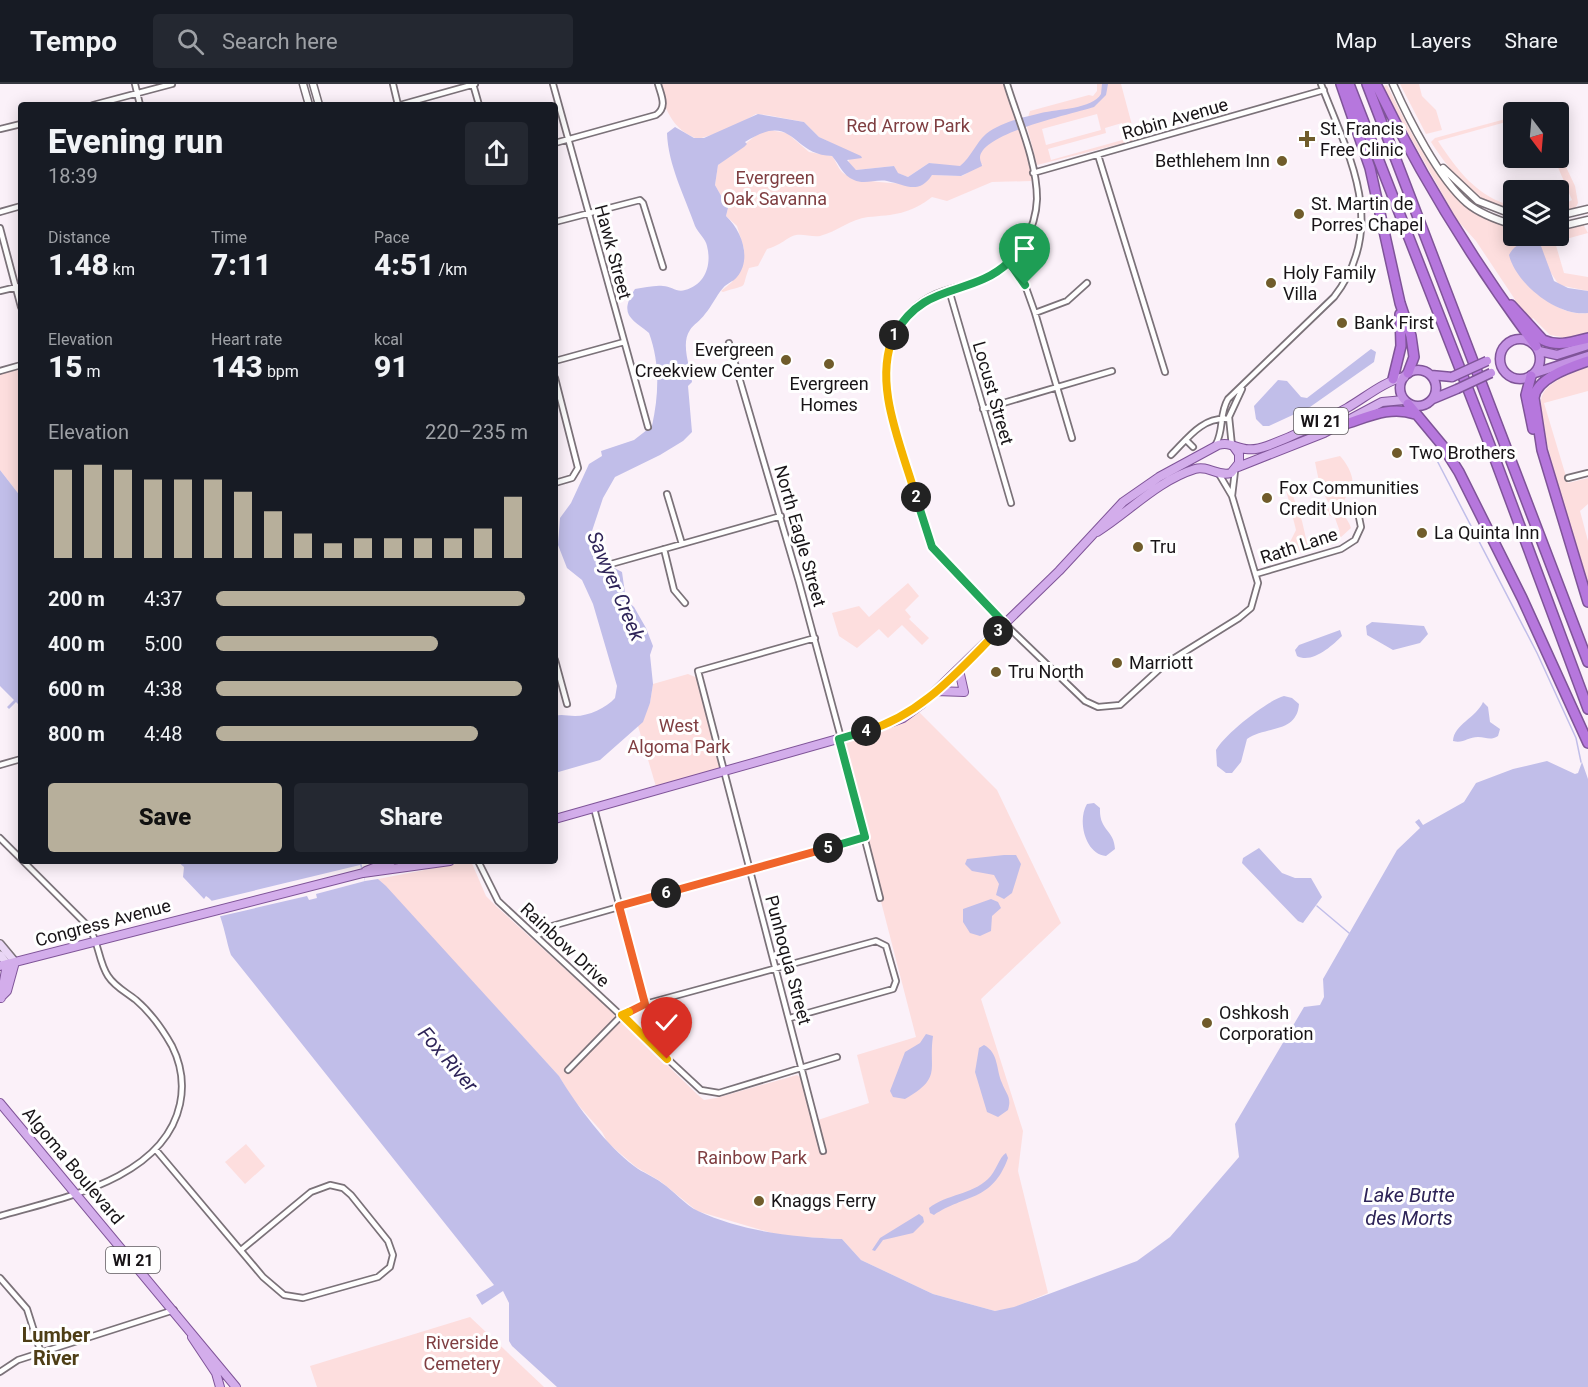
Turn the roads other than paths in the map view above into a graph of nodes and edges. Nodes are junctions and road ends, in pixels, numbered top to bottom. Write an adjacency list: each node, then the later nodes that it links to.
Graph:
1 (135, 84): 17 (street)
2 (172, 84): 17 (street)
3 (303, 84): 20 (street)
4 (313, 84): 21 (street)
5 (393, 84): 22 (street)
6 (474, 84): 23 (street); 24 (street)
7 (553, 84): 27 (street, Hawk Street)
8 (658, 84): 27 (street)
9 (1007, 84): 31 (street)
10 (1321, 84): 16 (street)
11 (1341, 84): 50 (highway)
12 (1349, 84): 112 (highway)
13 (1367, 84): 107 (highway)
14 (1376, 84): 47 (highway)
15 (1393, 84): 30 (street)
16 (1324, 90): 29 (street, Robin Avenue); 71 (street)
17 (137, 93): 18 (street); 19 (street)
18 (104, 102)
19 (139, 102)
20 (308, 102)
21 (318, 102)
22 (398, 102)
23 (410, 102)
24 (478, 102)
25 (18, 125): 26 (street)
26 (0, 129)
27 (569, 139): 28 (street); 36 (street, Hawk Street)
28 (558, 141)
29 (1098, 155): 31 (street, Robin Avenue); 64 (street)
30 (1434, 159): 34 (street); 40 (street)
31 (1033, 173): 43 (street)
32 (18, 207): 35 (street)
33 (1588, 209): 37 (street)
34 (1503, 211)
35 (0, 212)
36 (589, 213): 39 (street); 44 (street); 53 (street, Hawk Street)
37 (1569, 213)
38 (1588, 220): 41 (street)
39 (558, 221)
40 (1503, 221)
41 (1569, 224)
42 (0, 228): 46 (street)
43 (1009, 262): 48 (street); 51 (street)
44 (663, 267)
45 (1087, 283): 51 (street)
46 (18, 286): 49 (street)
47 (1494, 287): 52 (highway); 56 (highway)
48 (949, 290): 75 (street, Locust Street); 105 (street)
49 (0, 291)
50 (1401, 308): 67 (highway); 69 (highway)
51 (1035, 313): 70 (street)
52 (1588, 338)
53 (624, 342): 59 (street); 80 (street, Hawk Street)
54 (729, 343): 97 (street, North Eagle Street)
55 (1588, 345): 56 (highway)
56 (1537, 349): 57 (highway); 66 (highway)
57 (1502, 350): 65 (highway); 68 (highway, bridge)
58 (1588, 356): 66 (highway)
59 (558, 360)
60 (1588, 361): 86 (highway)
61 (18, 366): 62 (street)
62 (0, 371)
63 (1112, 371): 70 (street)
64 (1165, 372)
65 (1506, 373): 66 (highway); 73 (highway, bridge)
66 (1533, 374): 86 (highway)
67 (1406, 375): 68 (highway); 69 (main road, WI 21); 74 (highway)
68 (1431, 375): 73 (highway)
69 (1393, 379): 83 (main road, WI 21)
70 (1057, 387): 75 (street); 81 (street)
71 (1242, 388): 77 (street); 78 (street)
72 (558, 389): 92 (street)
73 (1433, 399): 74 (highway)
74 (1406, 402): 76 (highway); 79 (main road, WI 21)
75 (983, 409): 95 (street, Locust Street)
76 (1417, 415): 79 (highway); 114 (highway)
77 (1221, 418): 78 (street); 82 (street); 85 (street)
78 (1228, 419): 83 (street)
79 (1342, 424): 88 (main road, WI 21)
80 (648, 427)
81 (1072, 438)
82 (1186, 440): 84 (street); 87 (street)
83 (1232, 446): 85 (main road); 88 (main road)
84 (1193, 447)
85 (1214, 448): 89 (main road); 98 (main road)
86 (1542, 450): 103 (highway)
87 (1171, 455)
88 (1236, 469): 89 (main road); 94 (street)
89 (1217, 473): 94 (street); 98 (main road)
90 (1588, 473): 91 (street)
91 (1568, 478)
92 (558, 482)
93 (668, 494): 99 (street)
94 (1233, 496): 102 (street)
95 (1011, 503)
96 (1358, 512): 102 (street, Rath Lane)
97 (781, 516): 99 (street); 106 (street, North Eagle Street)
98 (1093, 535): 105 (main road)
99 (682, 544): 100 (street)
100 (663, 549): 101 (street); 104 (street)
101 (611, 564)
102 (1256, 574): 105 (street)
103 (1588, 602)
104 (685, 603)
105 (1005, 624): 108 (main road)
106 (815, 638): 113 (street, North Eagle Street); 117 (street, Punhoqua Street)
107 (1588, 662)
108 (958, 670): 110 (main road); 110 (main road)
109 (558, 671): 111 (street)
110 (936, 691): 113 (main road)
111 (567, 704)
112 (1588, 709)
113 (840, 738): 117 (main road); 120 (street, North Eagle Street)
114 (1588, 743)
115 (18, 760): 116 (street)
116 (0, 765)
117 (725, 771): 118 (main road); 129 (street, Punhoqua Street)
118 (594, 808): 119 (main road); 132 (street)
119 (558, 818)
120 (865, 837): 129 (street); 131 (street, North Eagle Street)
121 (0, 838): 122 (street)
122 (18, 856)
123 (26, 864): 134 (street)
124 (385, 864): 130 (main road)
125 (413, 864): 128 (street)
126 (426, 864): 128 (main road)
127 (480, 864): 133 (street, Rainbow Drive)
128 (403, 867): 130 (main road)
129 (751, 870): 132 (street); 138 (street, Punhoqua Street)
130 (363, 873): 134 (main road, Congress Avenue)
131 (880, 898)
132 (619, 906): 133 (street); 140 (street)
133 (537, 936): 141 (street, Rainbow Drive)
134 (96, 941): 137 (main road, Congress Avenue); 147 (street)
135 (0, 944): 137 (main road)
136 (0, 955): 137 (main road)
137 (7, 964): 139 (main road)
138 (776, 969): 140 (street); 142 (street, Punhoqua Street); 142 (street)
139 (1, 999)
140 (645, 1004): 141 (street)
141 (622, 1015): 144 (street, Rainbow Drive); 145 (street)
142 (790, 1018): 144 (street, Punhoqua Street)
143 (837, 1057): 144 (street, Rainbow Drive)
144 (801, 1068): 148 (street, Punhoqua Street)
145 (568, 1070)
146 (0, 1103): 149 (main road, Algoma Boulevard / WI 21)
147 (156, 1150): 149 (street); 151 (street)
148 (823, 1151)
149 (77, 1194): 150 (street); 153 (main road, Algoma Boulevard / WI 21)
150 (0, 1216)
151 (241, 1250): 151 (street)
152 (0, 1278): 155 (street)
153 (174, 1310): 154 (main road, Algoma Boulevard / WI 21); 155 (street)
154 (188, 1327): 157 (main road); 158 (main road, Algoma Boulevard / WI 21)
155 (40, 1353): 156 (street)
156 (0, 1372)
157 (220, 1387)
158 (236, 1387)

